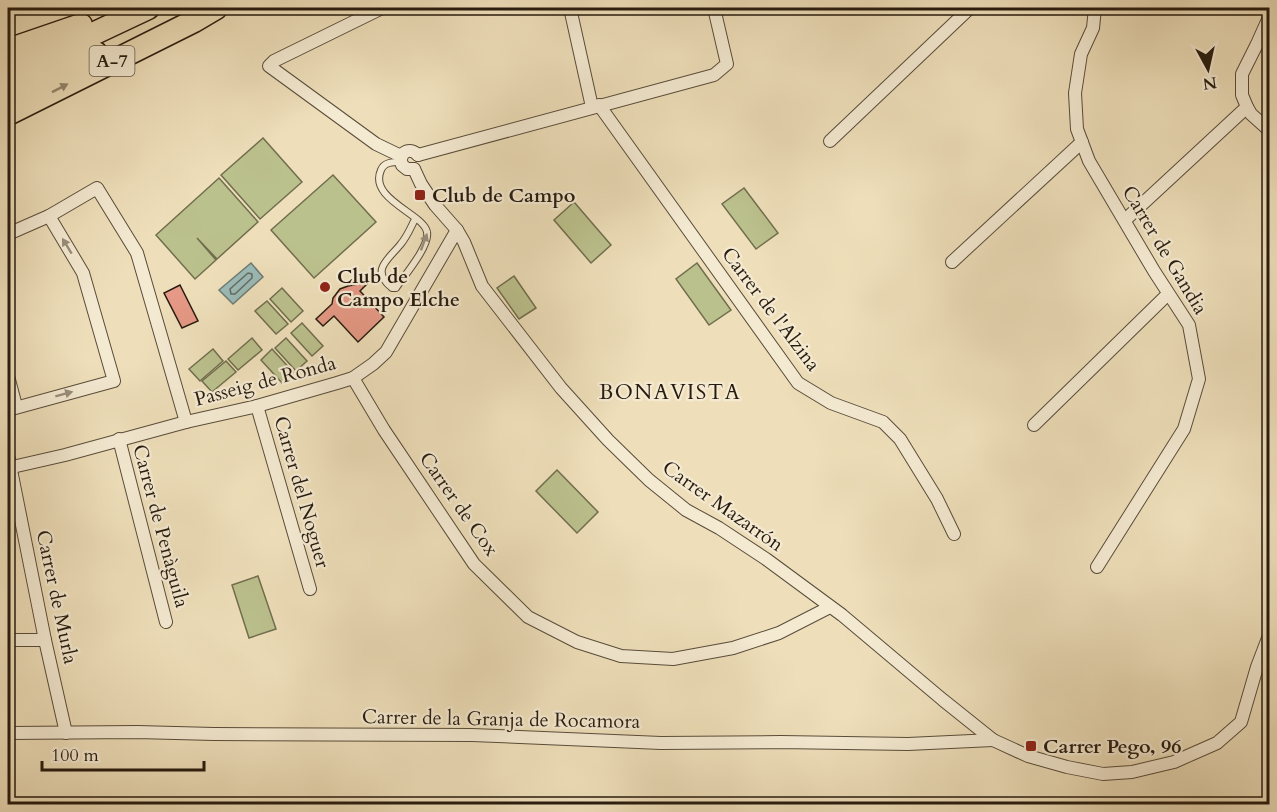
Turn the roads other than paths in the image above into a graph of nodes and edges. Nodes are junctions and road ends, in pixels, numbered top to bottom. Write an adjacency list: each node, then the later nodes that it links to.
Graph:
1 (124, 8): 11 (highway, A-7)
2 (148, 8): 12 (highway)
3 (197, 8): 13 (highway)
4 (216, 8): 16 (highway, A-7, one-way to 4)
5 (382, 8): 21 (street)
6 (570, 8): 14 (street, Carrer de l'Alzina)
7 (714, 8): 14 (street)
8 (970, 8): 18 (street)
9 (1095, 8): 19 (street, Carrer de Gandia)
10 (1269, 15): 15 (street)
11 (8, 50)
12 (8, 74)
13 (8, 94)
14 (596, 106): 20 (street); 39 (street, Carrer de l'Alzina)
15 (1247, 107): 17 (street); 25 (street)
16 (8, 114)
17 (1269, 130)
18 (830, 141)
19 (1082, 142): 25 (street, Carrer de Gandia); 28 (street)
20 (418, 155): 21 (street); 22 (street)
21 (401, 159): 22 (street); 24 (lane)
22 (414, 169): 26 (street)
23 (49, 216): 27 (street); 33 (street, one-way to 23); 34 (street)
24 (415, 219): 24 (lane, one-way to 24)
25 (1125, 220): 29 (street, Carrer de Gandia)
26 (458, 231): 31 (street, Passeig de Ronda); 42 (street, Carrer Mazarrón)
27 (8, 234)
28 (952, 262)
29 (1168, 294): 35 (street); 40 (street, Carrer de Gandia)
30 (8, 376): 33 (street)
31 (353, 378): 32 (street, Passeig de Ronda); 42 (street, Carrer de Cox)
32 (256, 406): 34 (street, Passeig de Ronda); 41 (street, Carrer del Noguer)
33 (12, 408)
34 (186, 422): 36 (street, Passeig de Ronda)
35 (1034, 425)
36 (118, 439): 38 (street, Passeig de Ronda); 43 (street, Carrer de Penàguila)
37 (8, 455): 38 (street, Carrer de Murla)
38 (9, 468): 46 (street, Carrer de Murla)
39 (954, 534)
40 (1097, 567)
41 (310, 589)
42 (830, 606): 49 (street, Carrer Mazarrón)
43 (166, 622)
44 (1269, 633): 49 (street)
45 (8, 640): 46 (street)
46 (45, 640): 47 (street, Carrer de Murla)
47 (66, 733): 48 (street, Carrer de la Granja de Rocamora); 49 (street, Carrer de la Granja de Rocamora)
48 (8, 734)
49 (993, 740)

